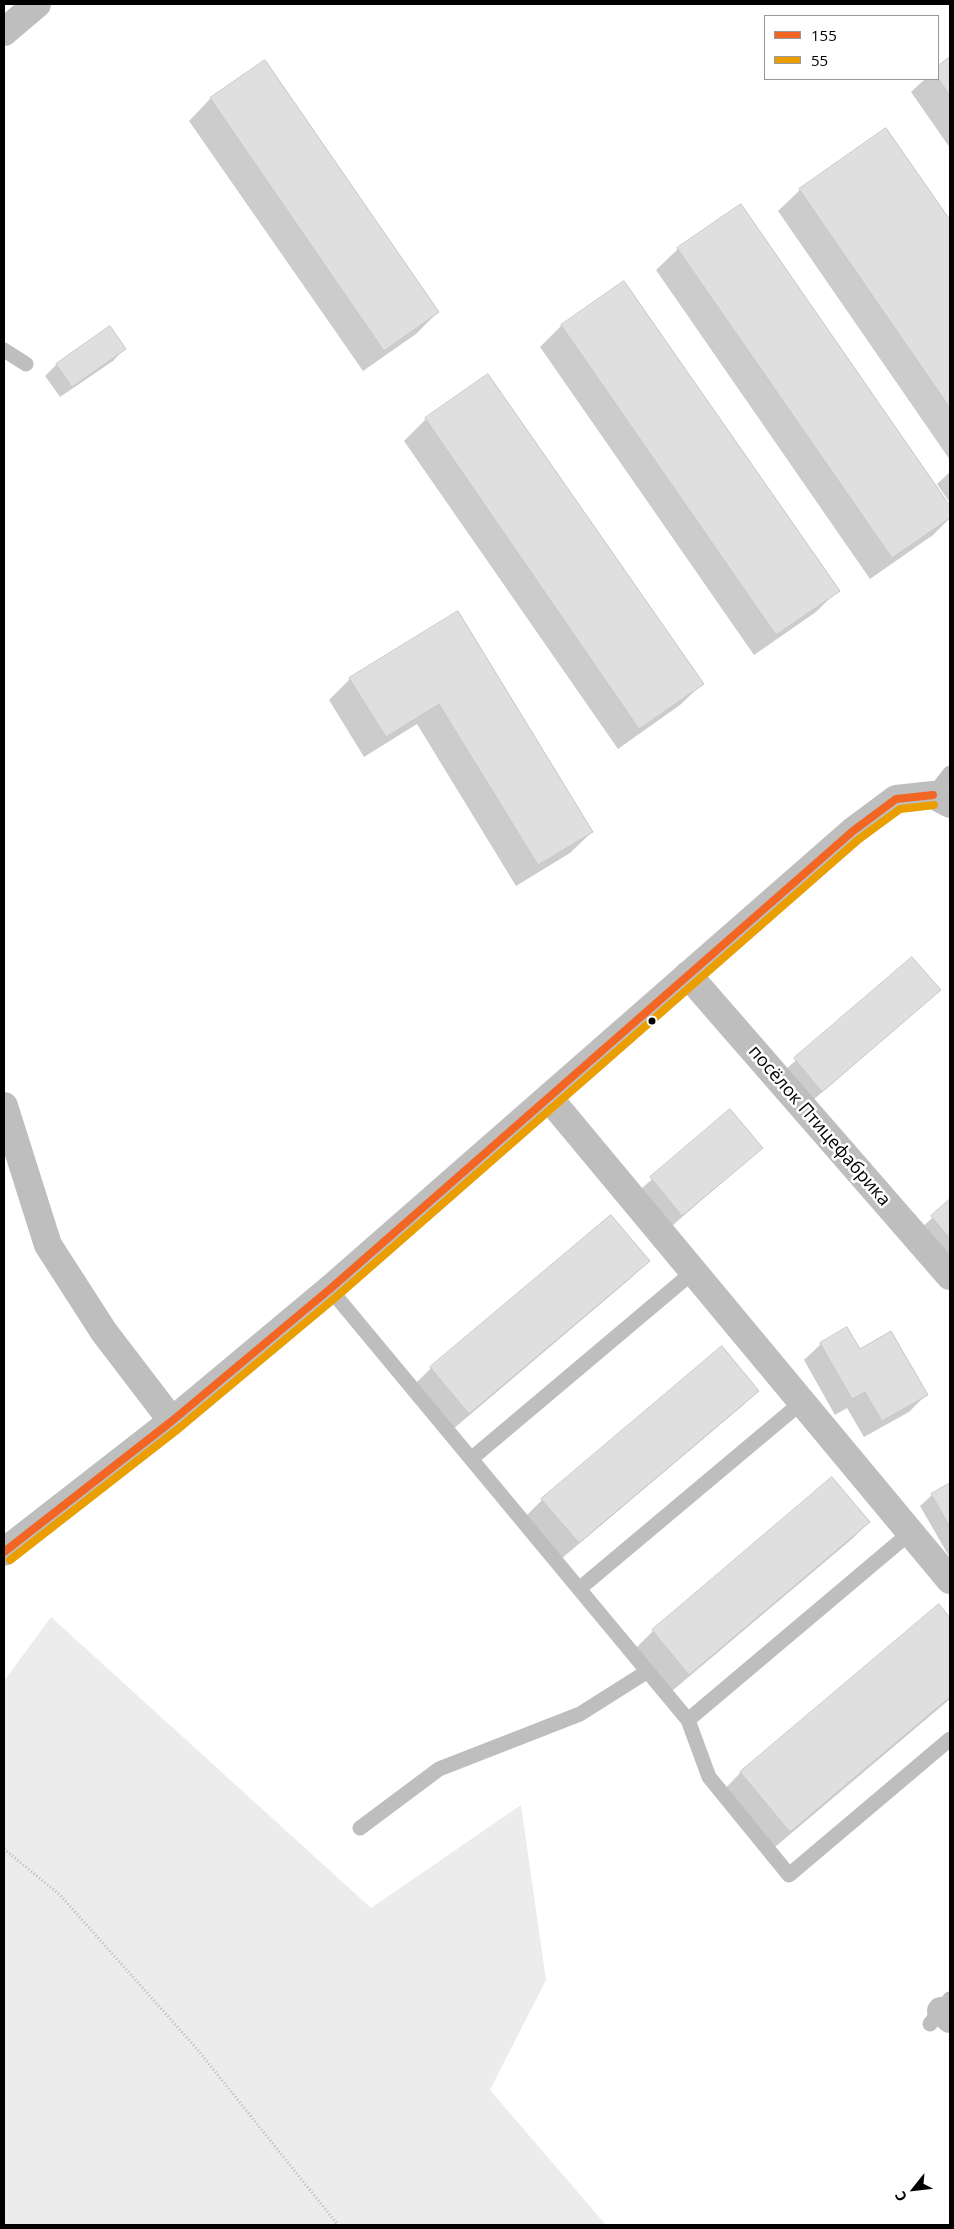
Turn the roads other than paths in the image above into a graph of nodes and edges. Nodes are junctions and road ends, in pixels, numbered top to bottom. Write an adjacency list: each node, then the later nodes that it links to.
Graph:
1 (37, 4): 2 (street)
2 (4, 32)
3 (4, 350): 4 (lane)
4 (26, 364)
5 (950, 773): 6 (lane)
6 (942, 799): 7 (street)
7 (688, 975): 8 (street); 11 (street, посёлок Птицефабрика)
8 (549, 1098): 10 (street); 12 (street)
9 (4, 1106): 14 (street)
10 (693, 1272): 13 (street); 15 (lane)
11 (950, 1276)
12 (330, 1289): 14 (street); 15 (lane)
13 (802, 1402): 16 (street); 19 (lane)
14 (172, 1421): 17 (street)
15 (471, 1459): 19 (lane)
16 (910, 1532): 18 (street); 21 (lane)
17 (4, 1552)
18 (950, 1580)
19 (579, 1589): 20 (lane)
20 (648, 1671): 21 (lane); 23 (lane)
21 (688, 1720): 22 (lane)
22 (950, 1739)
23 (360, 1828)

